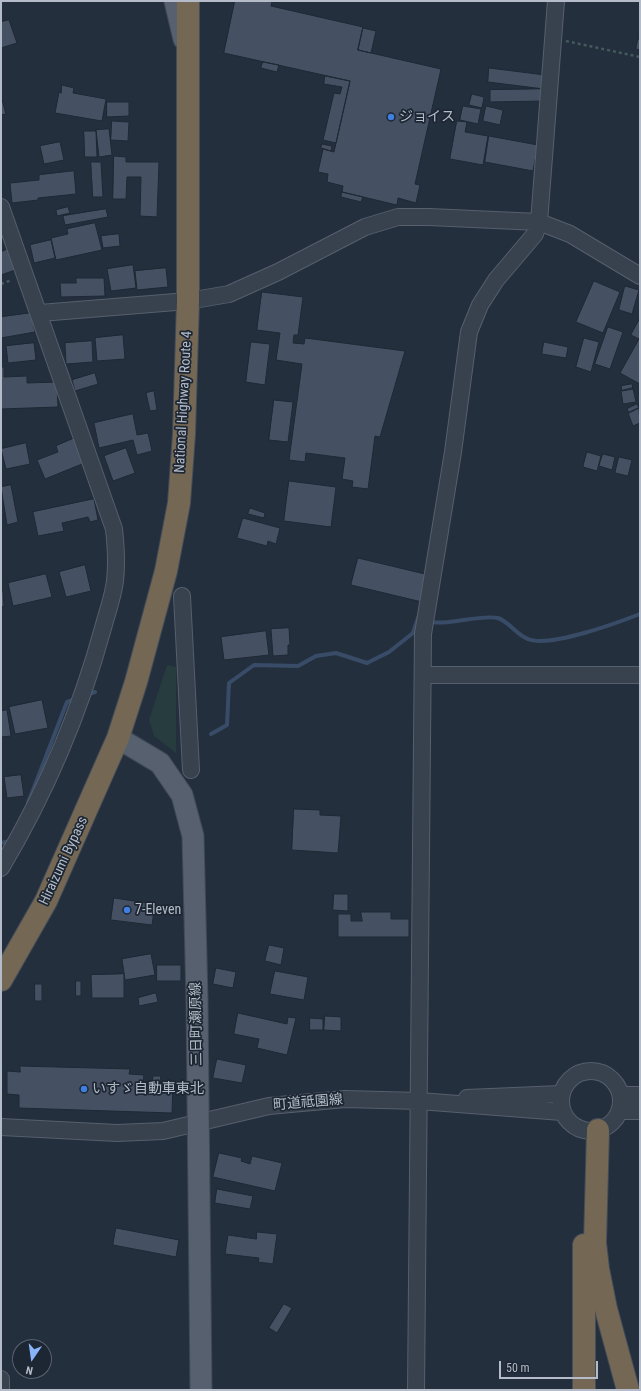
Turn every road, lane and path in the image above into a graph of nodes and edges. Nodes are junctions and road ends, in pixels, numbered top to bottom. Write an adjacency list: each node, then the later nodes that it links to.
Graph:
1 (175, 1): 6 (main road)
2 (188, 1): 6 (highway, National Highway Route 4)
3 (556, 1): 4 (street)
4 (553, 38): 5 (path); 8 (street)
5 (640, 57)
6 (189, 59): 10 (highway, National Highway Route 4)
7 (1, 207): 11 (street)
8 (540, 222): 9 (street); 10 (street); 13 (street)
9 (640, 276)
10 (188, 301): 11 (street); 15 (highway, National Highway Route 4)
11 (40, 313): 17 (street)
12 (182, 596): 16 (street)
13 (424, 675): 14 (street); 22 (street)
14 (640, 675)
15 (118, 738): 18 (highway, Hiraizumi Bypass); 26 (main road, 三日町瀬原線)
16 (191, 770)
17 (1, 868)
18 (1, 980)
19 (561, 1094): 20 (street); 22 (street, 町道祗園線); 25 (street)
20 (621, 1095): 21 (street); 23 (street)
21 (640, 1095)
22 (419, 1101): 25 (street, 町道祗園線); 26 (street, 町道祗園線); 32 (street)
23 (620, 1111): 24 (street); 28 (street)
24 (640, 1111)
25 (562, 1112): 28 (street)
26 (199, 1122): 27 (street, 町道祗園線); 31 (main road, 三日町瀬原線)
27 (1, 1127)
28 (592, 1130): 33 (highway); 34 (highway)
29 (1, 1379): 30 (street)
30 (2, 1390)
31 (201, 1390)
32 (416, 1390)
33 (584, 1390)
34 (628, 1390)

